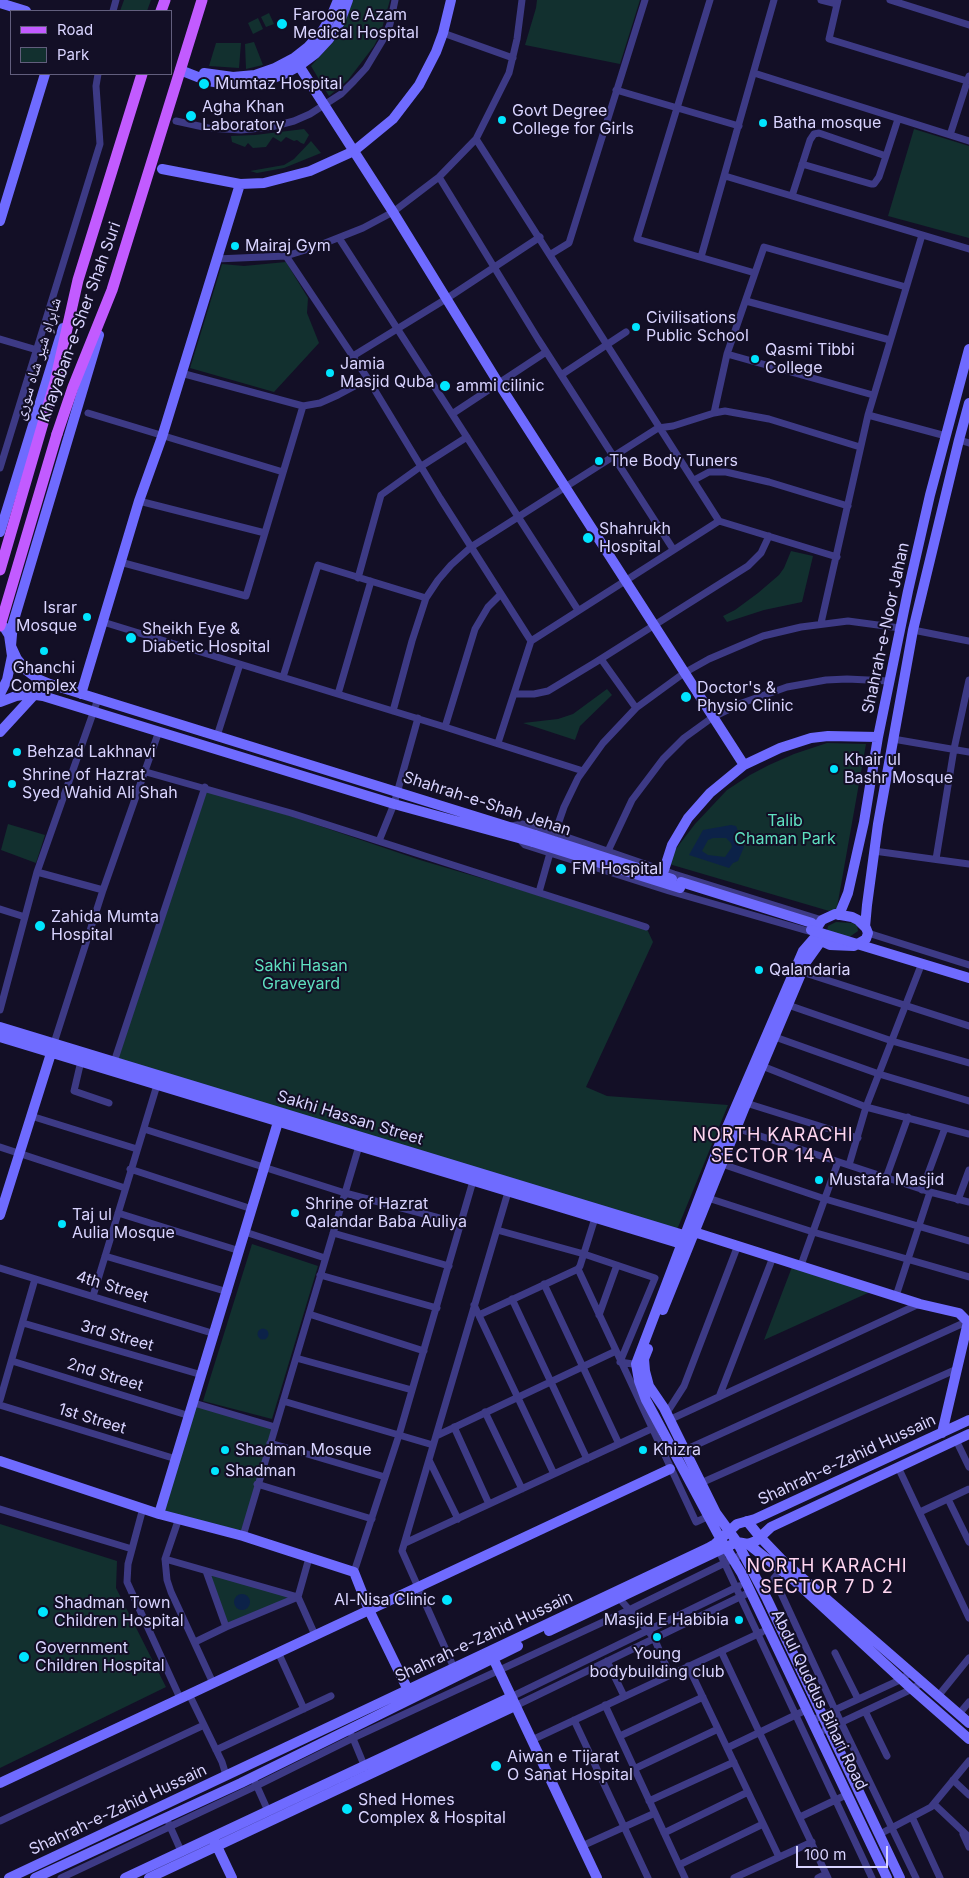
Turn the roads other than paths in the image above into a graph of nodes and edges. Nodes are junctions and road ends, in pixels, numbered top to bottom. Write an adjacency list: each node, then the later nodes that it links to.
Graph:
1 (202, 0): 19 (main road, Khayaban-e-Sher Shah Suri)
2 (338, 0): 18 (street)
3 (348, 0): 18 (street)
4 (395, 0): 26 (street)
5 (451, 0): 16 (street)
6 (522, 0): 17 (street)
7 (645, 0): 25 (street)
8 (710, 0): 27 (street)
9 (774, 0): 20 (street)
10 (821, 0): 12 (street)
11 (890, 0): 15 (street)
12 (838, 2): 24 (street)
13 (1, 7): 14 (street)
14 (22, 7)
15 (969, 25)
16 (443, 33): 17 (street); 34 (street)
17 (512, 58): 32 (street)
18 (296, 62): 19 (street); 26 (street)
19 (181, 67): 56 (main road, Khayaban-e-Sher Shah Suri)
20 (754, 74): 28 (street); 30 (street)
21 (45, 75): 43 (street)
22 (98, 75): 65 (street)
23 (142, 75): 54 (main road, Khayaban-e-Sher Shah Suri)
24 (968, 79): 31 (street)
25 (616, 90): 27 (street); 48 (street)
26 (324, 106): 29 (street); 34 (street)
27 (677, 108): 30 (street); 50 (street)
28 (898, 119): 31 (street); 35 (street)
29 (176, 121)
30 (739, 126): 38 (street)
31 (950, 135): 33 (street)
32 (476, 139): 39 (street); 45 (street)
33 (969, 141)
34 (354, 152): 40 (street); 42 (street)
35 (886, 156): 36 (street); 36 (street)
36 (802, 164): 41 (street)
37 (162, 169): 40 (street)
38 (725, 176): 41 (street); 50 (street)
39 (439, 177): 42 (street); 52 (street)
40 (240, 184): 51 (street)
41 (792, 196): 44 (street)
42 (393, 212): 46 (street); 57 (street)
43 (0, 220)
44 (922, 235): 47 (street); 55 (street)
45 (540, 237): 48 (street); 52 (street)
46 (339, 238): 49 (street); 59 (street)
47 (969, 249)
48 (551, 254): 63 (street)
49 (286, 256): 51 (street); 69 (street)
50 (700, 257): 53 (street)
51 (216, 259): 70 (street)
52 (494, 266): 57 (street); 66 (street)
53 (755, 273): 55 (street); 58 (street)
54 (78, 280): 68 (street, شاہراہِ شیر شاہ سوری); 107 (main road, Khayaban-e-Sher Shah Suri)
55 (906, 287): 62 (street)
56 (112, 290): 118 (main road, Khayaban-e-Sher Shah Suri, bridge); 124 (street)
57 (446, 298): 59 (street); 73 (street)
58 (746, 301): 62 (street); 67 (street)
59 (396, 328): 69 (street); 79 (street)
60 (626, 332): 63 (street)
61 (0, 339): 65 (street)
62 (890, 340): 74 (street)
63 (607, 344): 71 (street); 81 (street)
64 (969, 349): 82 (street, Shahrah-e-Noor Jahan)
65 (37, 350): 68 (street); 90 (street)
66 (546, 352): 71 (street); 73 (street)
67 (727, 354): 74 (street); 77 (street)
68 (54, 355): 100 (street, شاہراہِ شیر شاہ سوری)
69 (353, 356): 72 (street)
70 (181, 373): 76 (street); 83 (street)
71 (562, 375): 88 (street)
72 (368, 379): 76 (street); 89 (street)
73 (499, 384): 79 (street); 93 (street)
74 (874, 396): 80 (street)
75 (969, 403): 85 (street, Shahrah-e-Noor Jahan)
76 (303, 406): 91 (street)
77 (714, 413): 81 (street); 87 (street)
78 (88, 414): 83 (street)
79 (452, 414): 84 (street)
80 (868, 415): 82 (street); 87 (street)
81 (658, 428): 88 (street); 92 (street)
82 (946, 436): 94 (street, Shahrah-e-Noor Jahan)
83 (162, 437): 91 (street); 96 (street)
84 (467, 437): 89 (street); 98 (street)
85 (958, 440): 86 (street); 95 (street, Shahrah-e-Noor Jahan)
86 (969, 443)
87 (860, 447): 97 (street)
88 (614, 457): 93 (street); 104 (street)
89 (420, 467): 103 (street); 108 (street)
90 (0, 468)
91 (283, 472): 101 (street)
92 (694, 480): 97 (street); 99 (street)
93 (565, 487): 98 (street); 109 (street)
94 (930, 495): 95 (street); 111 (street, Shahrah-e-Noor Jahan)
95 (946, 499): 112 (street, Shahrah-e-Noor Jahan)
96 (138, 501): 101 (street); 106 (street)
97 (848, 506): 105 (street)
98 (518, 517): 103 (street); 115 (street)
99 (718, 520): 102 (street); 104 (street)
100 (0, 532)
101 (265, 533): 106 (street)
102 (769, 536): 105 (street); 119 (street)
103 (471, 547): 113 (street); 114 (street)
104 (673, 549): 109 (street)
105 (837, 557): 117 (street)
106 (120, 562): 116 (street)
107 (0, 570)
108 (358, 578): 110 (street); 128 (street)
109 (625, 580): 115 (street); 119 (street)
110 (371, 581): 114 (street); 133 (street)
111 (908, 591): 112 (street); 120 (street, Shahrah-e-Noor Jahan)
112 (922, 593): 121 (street, Shahrah-e-Noor Jahan)
113 (501, 594): 122 (street); 143 (street)
114 (426, 598): 140 (street)
115 (578, 610): 122 (street)
116 (103, 622): 126 (street); 132 (street)
117 (822, 623): 120 (street); 127 (street)
118 (0, 625): 124 (street, Shahrah-e-Shah Jehan)
119 (654, 626): 125 (street); 127 (street)
120 (900, 628): 130 (street, Shahrah-e-Noor Jahan)
121 (913, 630): 123 (street); 148 (street, Shahrah-e-Noor Jahan)
122 (531, 641): 134 (street)
123 (969, 641)
124 (11, 646): 131 (street); 132 (street, Shahrah-e-Shah Jehan)
125 (602, 659): 134 (street); 138 (street)
126 (240, 664): 128 (street); 146 (street)
127 (684, 672): 138 (street); 141 (street)
128 (283, 677): 133 (street)
129 (969, 680): 150 (street)
130 (889, 681): 141 (street); 147 (street, Shahrah-e-Noor Jahan)
131 (0, 694)
132 (81, 694): 136 (street, Shahrah-e-Shah Jehan)
133 (338, 694): 140 (street)
134 (514, 694): 149 (street)
135 (34, 695): 137 (street, Shahrah-e-Shah Jehan); 139 (street, Shahrah-e-Shah Jehan); 145 (street)
136 (98, 699): 139 (street); 146 (street, Shahrah-e-Shah Jehan)
137 (0, 702)
138 (636, 708): 153 (street)
139 (94, 711): 144 (street, Shahrah-e-Shah Jehan); 171 (street)
140 (393, 711): 142 (street)
141 (713, 717): 152 (street); 165 (street)
142 (418, 718): 143 (street); 156 (street)
143 (445, 726): 149 (street)
144 (159, 731): 154 (street); 157 (street, Shahrah-e-Shah Jehan)
145 (0, 732)
146 (217, 736): 156 (street, Shahrah-e-Shah Jehan)
147 (878, 738): 152 (street); 158 (street, Shahrah-e-Noor Jahan)
148 (893, 739): 150 (street); 159 (street, Shahrah-e-Noor Jahan)
149 (498, 743): 153 (street)
150 (954, 749): 151 (street); 168 (street)
151 (969, 752)
152 (744, 765): 170 (street)
153 (583, 771): 161 (street)
154 (146, 772): 155 (street); 173 (street)
155 (205, 788): 164 (street); 200 (street)
156 (398, 791): 157 (street); 160 (street, Shahrah-e-Shah Jehan)
157 (394, 804): 162 (street, Shahrah-e-Shah Jehan); 164 (street)
158 (864, 822): 159 (street); 177 (street, Shahrah-e-Noor Jahan)
159 (878, 824): 166 (street, Shahrah-e-Noor Jahan)
160 (511, 826): 161 (street); 163 (street, Shahrah-e-Shah Jehan)
161 (555, 833): 165 (street)
162 (518, 838): 163 (street, Shahrah-e-Shah Jehan); 167 (street)
163 (534, 838): 186 (street, Shahrah-e-Shah Jehan, bridge); 188 (street, Shahrah-e-Shah Jehan, bridge)
164 (379, 842): 175 (street)
165 (608, 851): 170 (street)
166 (874, 851): 168 (street); 181 (street, Shahrah-e-Noor Jahan)
167 (550, 853): 174 (street); 175 (street)
168 (936, 859): 169 (street)
169 (969, 864)
170 (664, 870): 172 (street)
171 (37, 872): 173 (street); 178 (street)
172 (674, 874): 174 (street); 179 (street)
173 (103, 890): 198 (street)
174 (669, 891): 182 (street)
175 (539, 892): 180 (street)
176 (0, 909): 178 (street)
177 (839, 915): 179 (street); 181 (street)
178 (25, 917): 192 (street)
179 (822, 920): 182 (street)
180 (646, 927)
181 (867, 930): 183 (street); 184 (street)
182 (817, 937): 183 (street); 187 (street); 248 (street)
183 (854, 946): 185 (street)
184 (969, 965)
185 (920, 968): 189 (street); 191 (street)
186 (969, 971)
187 (802, 972): 190 (street); 191 (street)
188 (969, 978)
189 (969, 982)
190 (788, 1005): 195 (street); 197 (street)
191 (906, 1006): 193 (street); 197 (street)
192 (0, 1010)
193 (969, 1026)
194 (0, 1027): 198 (street, Sakhi Hassan Street)
195 (774, 1037): 202 (street); 203 (street)
196 (0, 1038): 198 (street, Sakhi Hassan Street)
197 (892, 1040): 201 (street); 203 (street)
198 (53, 1048): 199 (street, Sakhi Hassan Street); 200 (street, Sakhi Hassan Street); 209 (street)
199 (81, 1061): 204 (street, Sakhi Hassan Street); 206 (street)
200 (114, 1062): 248 (street, Sakhi Hassan Street)
201 (969, 1063)
202 (762, 1066): 207 (street); 208 (street)
203 (879, 1074): 205 (street); 208 (street)
204 (157, 1085): 211 (street, Sakhi Hassan Street); 214 (street)
205 (969, 1100)
206 (108, 1103)
207 (746, 1103): 212 (street); 216 (street)
208 (866, 1107): 210 (street); 216 (street)
209 (32, 1116): 219 (street); 220 (street)
210 (908, 1117): 213 (street); 227 (street)
211 (278, 1122): 217 (street, Sakhi Hassan Street); 225 (street)
212 (736, 1128): 221 (street); 222 (street)
213 (945, 1128): 215 (street); 230 (street)
214 (144, 1130): 219 (street); 225 (street)
215 (969, 1134)
216 (858, 1138): 223 (street)
217 (359, 1146): 228 (street, Sakhi Hassan Street); 233 (street)
218 (0, 1147): 220 (street)
219 (137, 1149): 224 (street)
220 (19, 1153): 229 (street); 240 (street)
221 (838, 1162): 223 (street); 235 (street)
222 (722, 1164): 234 (street); 235 (street)
223 (849, 1165): 227 (street)
224 (130, 1169): 229 (street); 238 (street)
225 (265, 1169): 233 (street); 238 (street)
226 (969, 1170): 236 (street)
227 (886, 1178): 230 (street)
228 (473, 1181): 231 (street, Sakhi Hassan Street); 242 (street)
229 (125, 1188): 239 (street)
230 (922, 1190): 232 (street)
231 (508, 1192): 241 (street, Sakhi Hassan Street); 244 (street)
232 (930, 1192): 236 (street); 243 (street)
233 (345, 1193): 242 (street); 247 (street)
234 (708, 1198): 246 (street); 248 (street)
235 (825, 1199): 243 (street); 246 (street)
236 (958, 1200): 237 (street)
237 (969, 1202)
238 (252, 1209): 245 (street)
239 (118, 1213): 251 (street); 253 (street)
240 (0, 1215)
241 (596, 1218): 248 (street, Sakhi Hassan Street); 252 (street)
242 (462, 1224): 259 (street)
243 (919, 1227): 249 (street); 256 (street)
244 (497, 1230): 252 (street); 271 (street)
245 (245, 1232): 251 (street); 255 (street)
246 (813, 1232): 256 (street); 258 (street)
247 (333, 1233): 255 (street); 259 (street)
248 (688, 1239): 250 (street); 284 (street)
249 (969, 1241)
250 (738, 1246): 254 (street); 298 (street)
251 (240, 1251): 266 (street)
252 (584, 1254): 257 (street); 261 (street)
253 (105, 1256): 266 (street); 267 (street)
254 (773, 1256): 258 (street); 291 (street)
255 (325, 1258): 262 (street)
256 (908, 1260): 263 (street); 268 (street)
257 (617, 1265): 275 (street); 283 (street)
258 (801, 1265): 268 (street)
259 (449, 1266): 272 (street)
260 (0, 1268): 264 (street, 4th Street)
261 (578, 1269): 265 (street); 275 (street)
262 (320, 1275): 272 (street); 273 (street)
263 (969, 1277)
264 (35, 1279): 267 (street, 4th Street); 277 (street)
265 (544, 1284): 269 (street); 285 (street)
266 (228, 1292): 278 (street)
267 (93, 1296): 278 (street, 4th Street)
268 (896, 1296): 270 (street)
269 (512, 1299): 274 (street); 288 (street)
270 (920, 1304): 276 (street); 291 (street)
271 (474, 1305): 274 (street); 306 (street)
272 (437, 1308): 279 (street)
273 (309, 1314): 279 (street); 281 (street)
274 (479, 1315): 290 (street)
275 (599, 1316): 280 (street)
276 (968, 1321): 286 (street); 311 (street)
277 (23, 1322): 282 (street); 287 (street, 3rd Street)
278 (215, 1334): 287 (street)
279 (424, 1350): 289 (street)
280 (616, 1351): 283 (street); 285 (street)
281 (296, 1358): 289 (street); 293 (street)
282 (12, 1361): 292 (street); 297 (street, 2nd Street)
283 (620, 1362): 284 (street); 302 (street)
284 (640, 1365): 298 (street, Abdul Quddus Bihari Road); 331 (street, Abdul Quddus Bihari Road)
285 (582, 1366): 288 (street); 309 (street)
286 (957, 1369): 303 (street); 322 (street)
287 (202, 1375): 294 (street)
288 (551, 1381): 290 (street); 313 (street)
289 (412, 1390): 305 (street)
290 (517, 1396): 296 (street); 319 (street)
291 (719, 1397): 298 (street)
292 (0, 1400)
293 (283, 1401): 300 (street); 305 (street)
294 (194, 1403): 297 (street); 300 (street)
295 (0, 1404): 312 (street, 1st Street)
296 (485, 1412): 301 (street); 323 (street)
297 (190, 1416): 312 (street)
298 (668, 1417): 311 (street, Abdul Quddus Bihari Road)
299 (969, 1420): 303 (street, Shahrah-e-Zahid Hussain)
300 (276, 1427): 308 (street)
301 (454, 1427): 306 (street); 326 (street)
302 (652, 1429): 309 (street); 318 (street)
303 (942, 1433): 335 (street, Shahrah-e-Zahid Hussain)
304 (969, 1434): 307 (street, Shahrah-e-Zahid Hussain)
305 (399, 1435): 310 (street); 320 (street)
306 (436, 1436): 310 (street)
307 (956, 1440): 316 (street); 317 (street, Shahrah-e-Zahid Hussain)
308 (270, 1443): 320 (street); 321 (street)
309 (619, 1444): 313 (street)
310 (433, 1445): 314 (street)
311 (685, 1450): 322 (street, Abdul Quddus Bihari Road)
312 (176, 1459): 330 (street)
313 (587, 1459): 319 (street)
314 (429, 1460): 334 (street); 340 (street)
315 (0, 1461): 327 (street)
316 (969, 1466)
317 (898, 1467): 329 (street); 338 (street, Shahrah-e-Zahid Hussain)
318 (670, 1469): 331 (street); 351 (street)
319 (554, 1474): 323 (street)
320 (385, 1477): 333 (street)
321 (257, 1484): 333 (street); 337 (street)
322 (701, 1484): 336 (street, Abdul Quddus Bihari Road)
323 (522, 1489): 326 (street)
324 (969, 1489): 325 (street)
325 (948, 1499): 329 (street); 339 (street)
326 (489, 1504): 334 (street)
327 (143, 1508): 330 (street); 343 (street)
328 (0, 1509): 343 (street)
329 (920, 1512): 358 (street)
330 (159, 1514): 332 (street)
331 (709, 1516): 342 (street, Abdul Quddus Bihari Road)
332 (178, 1518): 337 (street); 346 (street)
333 (372, 1519): 350 (street)
334 (458, 1519): 340 (street)
335 (747, 1521): 336 (street, Shahrah-e-Zahid Hussain); 338 (street)
336 (730, 1532): 341 (street, Abdul Quddus Bihari Road); 342 (street, Shahrah-e-Zahid Hussain)
337 (243, 1536): 345 (street)
338 (760, 1537): 341 (street, Shahrah-e-Zahid Hussain); 378 (street)
339 (969, 1542)
340 (405, 1543): 351 (street)
341 (742, 1543): 342 (street, Shahrah-e-Zahid Hussain); 344 (street, Abdul Quddus Bihari Road); 348 (street)
342 (720, 1545): 347 (street, Abdul Quddus Bihari Road); 355 (street, Shahrah-e-Zahid Hussain); 364 (street, Shahrah-e-Zahid Hussain)
343 (132, 1550): 387 (street)
344 (743, 1554): 347 (street); 401 (street, Abdul Quddus Bihari Road)
345 (309, 1558): 350 (street); 353 (street)
346 (166, 1560): 349 (street); 366 (street)
347 (729, 1561): 352 (street, Abdul Quddus Bihari Road); 357 (street)
348 (781, 1570): 381 (street); 397 (street)
349 (206, 1571): 353 (street); 359 (street)
350 (354, 1572): 356 (street)
351 (417, 1587): 356 (street); 375 (street)
352 (744, 1588): 354 (street); 354 (street); 360 (street, Abdul Quddus Bihari Road); 361 (street)
353 (298, 1597): 359 (street); 363 (street)
354 (740, 1597): 362 (street); 365 (street)
355 (619, 1598): 357 (street); 367 (street, Shahrah-e-Zahid Hussain)
356 (369, 1610): 363 (street); 385 (street)
357 (629, 1610): 361 (street); 377 (street)
358 (969, 1618)
359 (226, 1627): 366 (street)
360 (769, 1629): 362 (street); 396 (street, Abdul Quddus Bihari Road)
361 (647, 1631): 365 (street); 392 (street)
362 (759, 1634): 368 (street); 400 (street)
363 (315, 1635): 369 (street)
364 (520, 1637): 367 (street); 375 (street, Shahrah-e-Zahid Hussain)
365 (654, 1638): 373 (street); 380 (street)
366 (194, 1642): 383 (street)
367 (511, 1649): 371 (street, Shahrah-e-Zahid Hussain); 377 (street)
368 (721, 1651): 374 (street); 409 (street)
369 (278, 1652): 383 (street); 395 (street)
370 (835, 1653): 391 (street)
371 (493, 1658): 376 (street, Shahrah-e-Zahid Hussain); 377 (street)
372 (969, 1658): 386 (street)
373 (607, 1661): 389 (street); 392 (street)
374 (688, 1666): 380 (street); 390 (street)
375 (454, 1668): 379 (street, Shahrah-e-Zahid Hussain)
376 (473, 1668): 377 (street); 379 (street); 411 (street, Shahrah-e-Zahid Hussain)
377 (499, 1670): 392 (street); 411 (street)
378 (911, 1672): 381 (street); 382 (street)
379 (444, 1674): 385 (street, Shahrah-e-Zahid Hussain)
380 (670, 1675): 389 (street)
381 (902, 1679): 384 (street); 391 (street)
382 (923, 1682): 384 (street); 386 (street)
383 (214, 1683): 387 (street)
384 (912, 1689): 398 (street); 413 (street)
385 (408, 1690): 422 (street, Shahrah-e-Zahid Hussain)
386 (939, 1695): 399 (street)
387 (185, 1696): 406 (street); 426 (street)
388 (331, 1696): 395 (street)
389 (624, 1696): 394 (street)
390 (703, 1696): 408 (street); 412 (street)
391 (858, 1699): 397 (street)
392 (513, 1702): 414 (street); 420 (street); 447 (street)
393 (969, 1702): 399 (street)
394 (605, 1705): 402 (street); 412 (street)
395 (304, 1709): 416 (street)
396 (808, 1709): 400 (street); 403 (street, Abdul Quddus Bihari Road)
397 (835, 1710): 401 (street); 404 (street)
398 (865, 1711): 404 (street); 417 (street)
399 (959, 1714): 405 (street)
400 (796, 1715): 409 (street); 431 (street)
401 (823, 1715): 403 (street); 407 (street, Abdul Quddus Bihari Road)
402 (574, 1720): 414 (street); 441 (street)
403 (813, 1720): 410 (street, Abdul Quddus Bihari Road)
404 (841, 1722): 407 (street); 442 (street)
405 (969, 1723)
406 (204, 1725): 416 (street); 438 (street)
407 (829, 1728): 410 (street); 445 (street, Abdul Quddus Bihari Road)
408 (718, 1729): 415 (street); 421 (street)
409 (760, 1732): 415 (street); 436 (street)
410 (819, 1733): 429 (street, Abdul Quddus Bihari Road)
411 (352, 1734): 420 (street); 425 (street, Shahrah-e-Zahid Hussain)
412 (620, 1736): 421 (street)
413 (969, 1739)
414 (532, 1740): 449 (street)
415 (727, 1748): 419 (street)
416 (216, 1750): 423 (street)
417 (887, 1756)
418 (969, 1761): 424 (street)
419 (734, 1762): 428 (street); 432 (street)
420 (364, 1765): 434 (street)
421 (634, 1769): 432 (street)
422 (236, 1770): 423 (street, Shahrah-e-Zahid Hussain); 427 (street)
423 (226, 1775): 456 (street, Shahrah-e-Zahid Hussain)
424 (953, 1780): 430 (street); 433 (street)
425 (255, 1781): 427 (street, Shahrah-e-Zahid Hussain); 434 (street); 439 (street)
426 (0, 1783)
427 (241, 1783): 439 (street, Shahrah-e-Zahid Hussain)
428 (748, 1792): 440 (street); 444 (street)
429 (848, 1794): 431 (street); 468 (street, Abdul Quddus Bihari Road)
430 (969, 1795)
431 (836, 1800): 436 (street); 467 (street)
432 (649, 1801): 435 (street)
433 (934, 1804): 437 (street); 443 (street)
434 (268, 1811): 447 (street)
435 (655, 1813): 441 (street); 444 (street)
436 (800, 1816): 448 (street)
437 (912, 1817): 442 (street); 471 (street)
438 (0, 1821)
439 (168, 1821): 451 (street); 457 (street, Shahrah-e-Zahid Hussain); 458 (street)
440 (763, 1824): 452 (street); 453 (street)
441 (624, 1826): 449 (street); 463 (street)
442 (892, 1828): 445 (street); 470 (street)
443 (961, 1830): 446 (street); 450 (street)
444 (664, 1833): 453 (street)
445 (880, 1834): 469 (street, Abdul Quddus Bihari Road)
446 (969, 1837)
447 (215, 1842): 451 (street); 460 (street); 461 (street)
448 (812, 1842): 452 (street); 455 (street)
449 (582, 1846): 462 (street)
450 (969, 1847)
451 (181, 1851): 459 (street)
452 (779, 1857): 454 (street)
453 (679, 1865): 464 (street)
454 (743, 1876): 465 (street)
455 (827, 1876): 466 (street)
456 (9, 1878)
457 (35, 1878)
458 (61, 1878)
459 (126, 1878)
460 (149, 1878)
461 (232, 1878)
462 (597, 1878)
463 (648, 1878)
464 (685, 1878)
465 (734, 1878)
466 (818, 1878)
467 (872, 1878)
468 (888, 1878)
469 (900, 1878)
470 (916, 1878)
471 (940, 1878)

